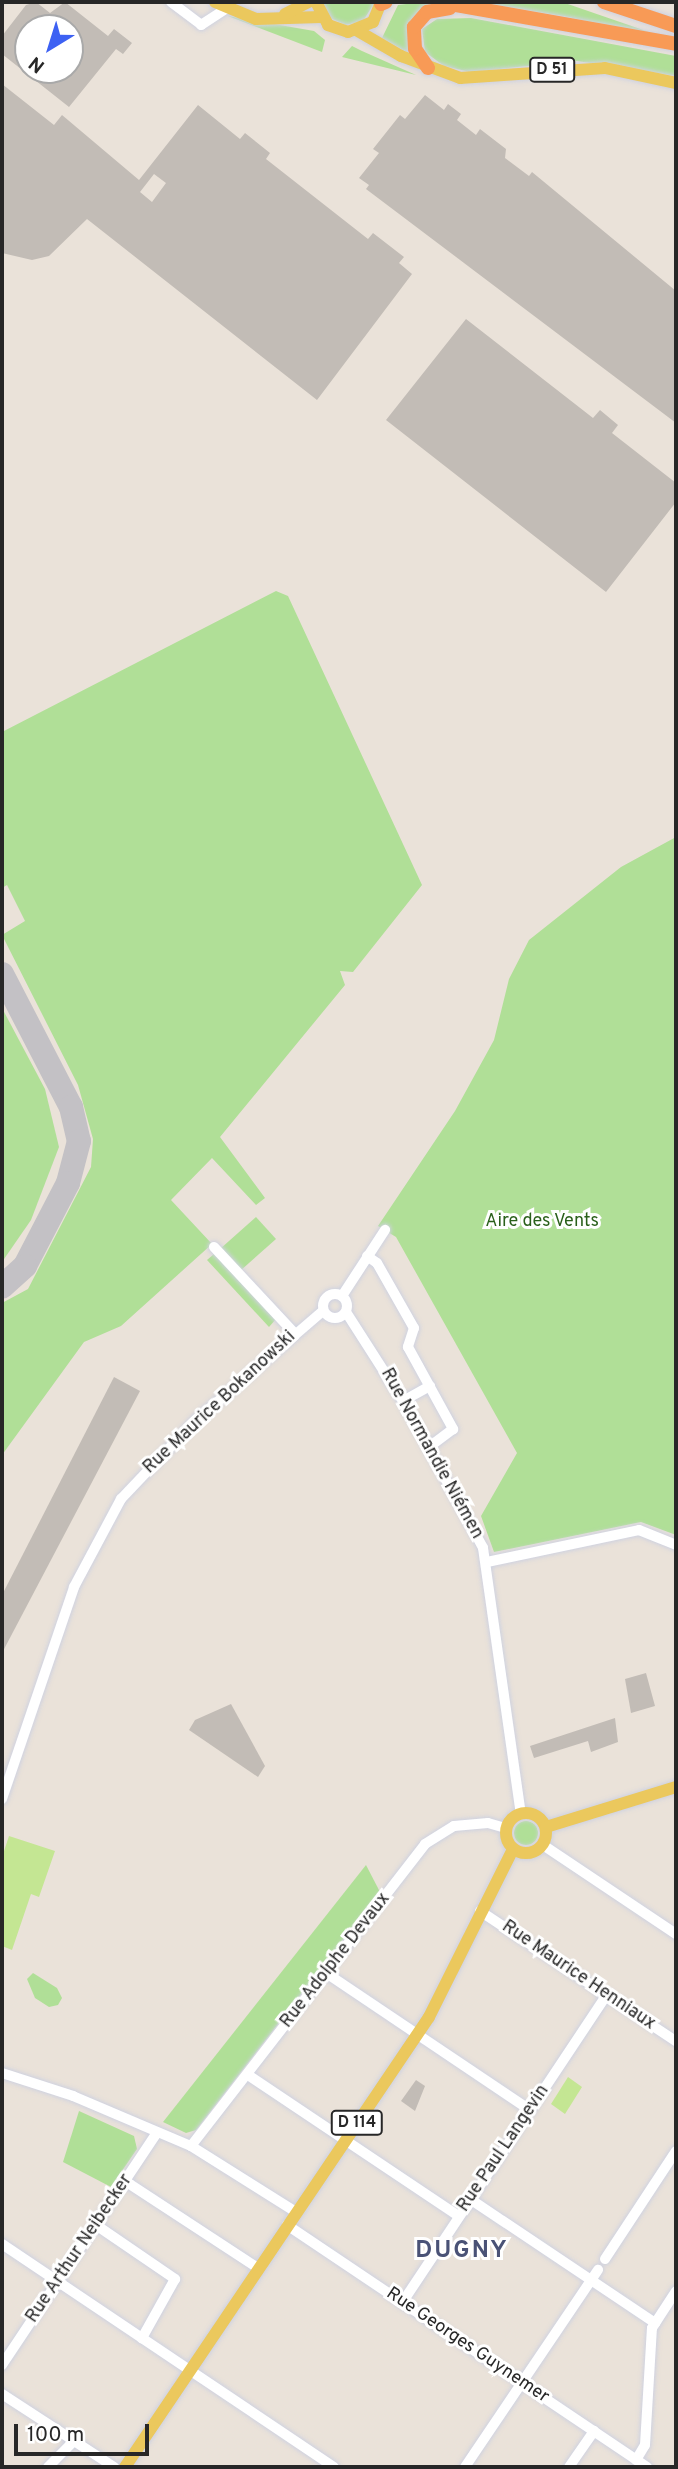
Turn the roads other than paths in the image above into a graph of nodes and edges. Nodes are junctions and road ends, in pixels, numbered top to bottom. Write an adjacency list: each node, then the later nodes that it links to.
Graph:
1 (171, 2): 7 (street)
2 (309, 2): 7 (main road)
3 (316, 2): 9 (main road)
4 (383, 2): 10 (main road)
5 (439, 2): 8 (highway)
6 (604, 2): 11 (highway)
7 (223, 4): 9 (main road)
8 (462, 8): 13 (highway); 15 (highway)
9 (321, 18): 12 (main road)
10 (373, 22): 12 (main road); 14 (main road)
11 (676, 26)
12 (359, 31): 14 (main road, D 51)
13 (676, 44)
14 (383, 47): 15 (main road, D 51)
15 (428, 68): 16 (main road, D 51)
16 (676, 83)
17 (385, 1230): 19 (street)
18 (214, 1247): 23 (street)
19 (368, 1256): 20 (street); 24 (street)
20 (342, 1296): 21 (street, Rue Maurice Bokanowski); 22 (street, Rue Normandie Niémen)
21 (323, 1311): 22 (street); 23 (street, Rue Maurice Bokanowski)
22 (346, 1312): 25 (street, Rue Normandie Niémen)
23 (295, 1334): 30 (street, Rue Maurice Bokanowski)
24 (430, 1386): 25 (street); 26 (street)
25 (403, 1401): 26 (street, Rue Normandie Niémen)
26 (429, 1447): 28 (street, Rue Normandie Niémen)
27 (676, 1545): 28 (street)
28 (487, 1562): 31 (street, Rue Normandie Niémen)
29 (676, 1787): 32 (main road)
30 (2, 1799)
31 (521, 1814): 32 (main road); 33 (main road)
32 (546, 1826): 34 (main road)
33 (506, 1828): 35 (main road); 38 (street, Rue Adolphe Devaux)
34 (543, 1845): 35 (main road); 37 (street)
35 (513, 1849): 36 (main road, D 114)
36 (480, 1911): 39 (street, Rue Maurice Henniaux); 40 (main road, D 114)
37 (676, 1934)
38 (326, 1973): 40 (street); 43 (street, Rue Adolphe Devaux)
39 (607, 1995): 41 (street, Rue Maurice Henniaux); 44 (street, Rue Paul Langevin)
40 (420, 2028): 44 (street); 46 (main road, D 114)
41 (676, 2041)
42 (2, 2073): 45 (street)
43 (248, 2075): 46 (street); 47 (street, Rue Adolphe Devaux)
44 (530, 2110): 50 (street, Rue Paul Langevin)
45 (157, 2133): 47 (street); 49 (street, Rue Arthur Neibecker)
46 (346, 2140): 51 (main road, D 114); 52 (street)
47 (191, 2146): 51 (street)
48 (676, 2151): 56 (street)
49 (125, 2180): 53 (street, Rue Arthur Neibecker); 57 (street)
50 (470, 2199): 52 (street, Rue Paul Langevin); 59 (street)
51 (296, 2212): 54 (main road, D 114)
52 (459, 2216): 62 (street, Rue Paul Langevin)
53 (96, 2225): 60 (street, Rue Arthur Neibecker); 64 (street)
54 (287, 2225): 57 (main road, D 114); 62 (street, Rue Georges Guynemer)
55 (2, 2244): 60 (street)
56 (605, 2259)
57 (258, 2268): 66 (main road, D 114)
58 (598, 2270): 59 (street)
59 (590, 2280): 63 (street); 67 (street)
60 (58, 2282): 64 (street); 65 (street, Rue Arthur Neibecker)
61 (676, 2291): 63 (street)
62 (402, 2303): 67 (street, Rue Georges Guynemer)
63 (655, 2323): 71 (street)
64 (142, 2338): 66 (street)
65 (2, 2365)
66 (189, 2371): 74 (main road, D 114); 75 (street)
67 (522, 2383): 69 (street, Rue Georges Guynemer); 76 (street)
68 (2, 2394): 70 (street)
69 (594, 2431): 71 (street, Rue Georges Guynemer); 77 (street)
70 (74, 2441): 72 (street); 73 (street)
71 (636, 2460): 78 (street, Rue Georges Guynemer)
72 (48, 2467)
73 (114, 2467)
74 (125, 2467)
75 (334, 2467)
76 (465, 2467)
77 (569, 2467)
78 (647, 2467)

